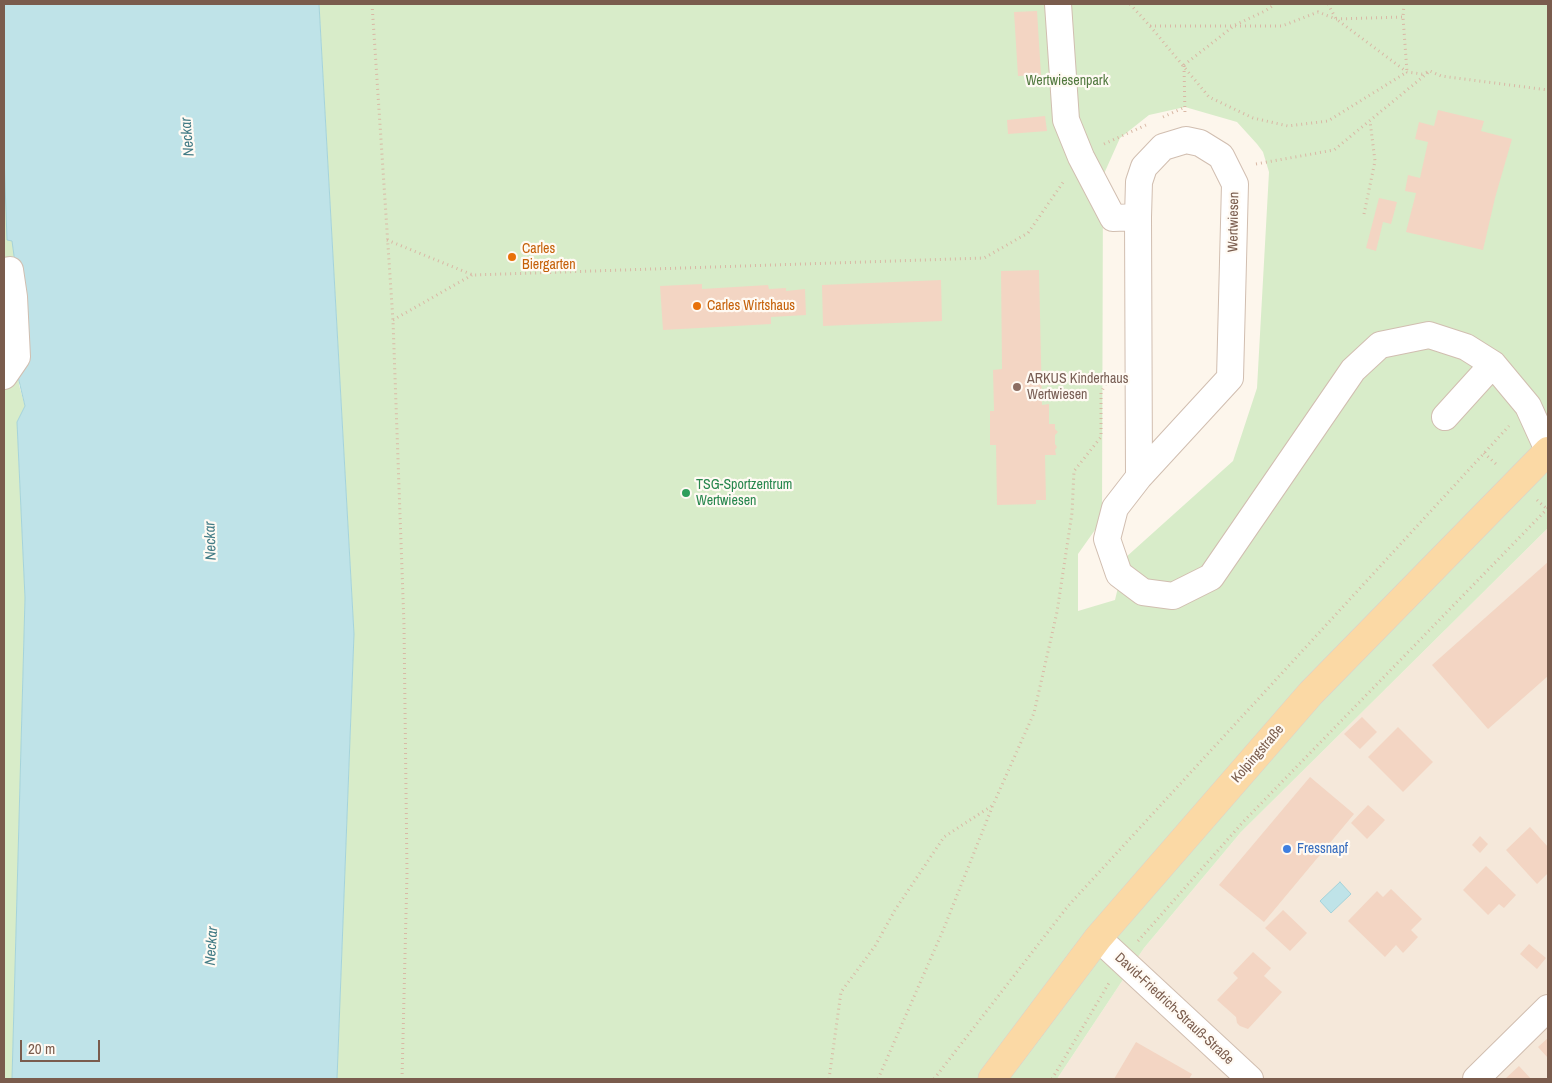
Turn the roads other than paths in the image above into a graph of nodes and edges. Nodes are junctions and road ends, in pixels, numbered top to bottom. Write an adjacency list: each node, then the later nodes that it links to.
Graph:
1 (1058, 4): 2 (street)
2 (1138, 217): 8 (street); 8 (street, Wertwiesen)
3 (4, 271): 5 (street)
4 (1493, 364): 6 (street); 7 (street, Wertwiesen); 8 (street, Wertwiesen)
5 (4, 376)
6 (1445, 417)
7 (1548, 451): 9 (main road, Kolpingstraße)
8 (1140, 477)
9 (1098, 938): 11 (street, David-Friedrich-Strauß-Straße); 12 (main road, Kolpingstraße)
10 (1548, 1008): 13 (street)
11 (1244, 1077)
12 (992, 1079)
13 (1476, 1079)

